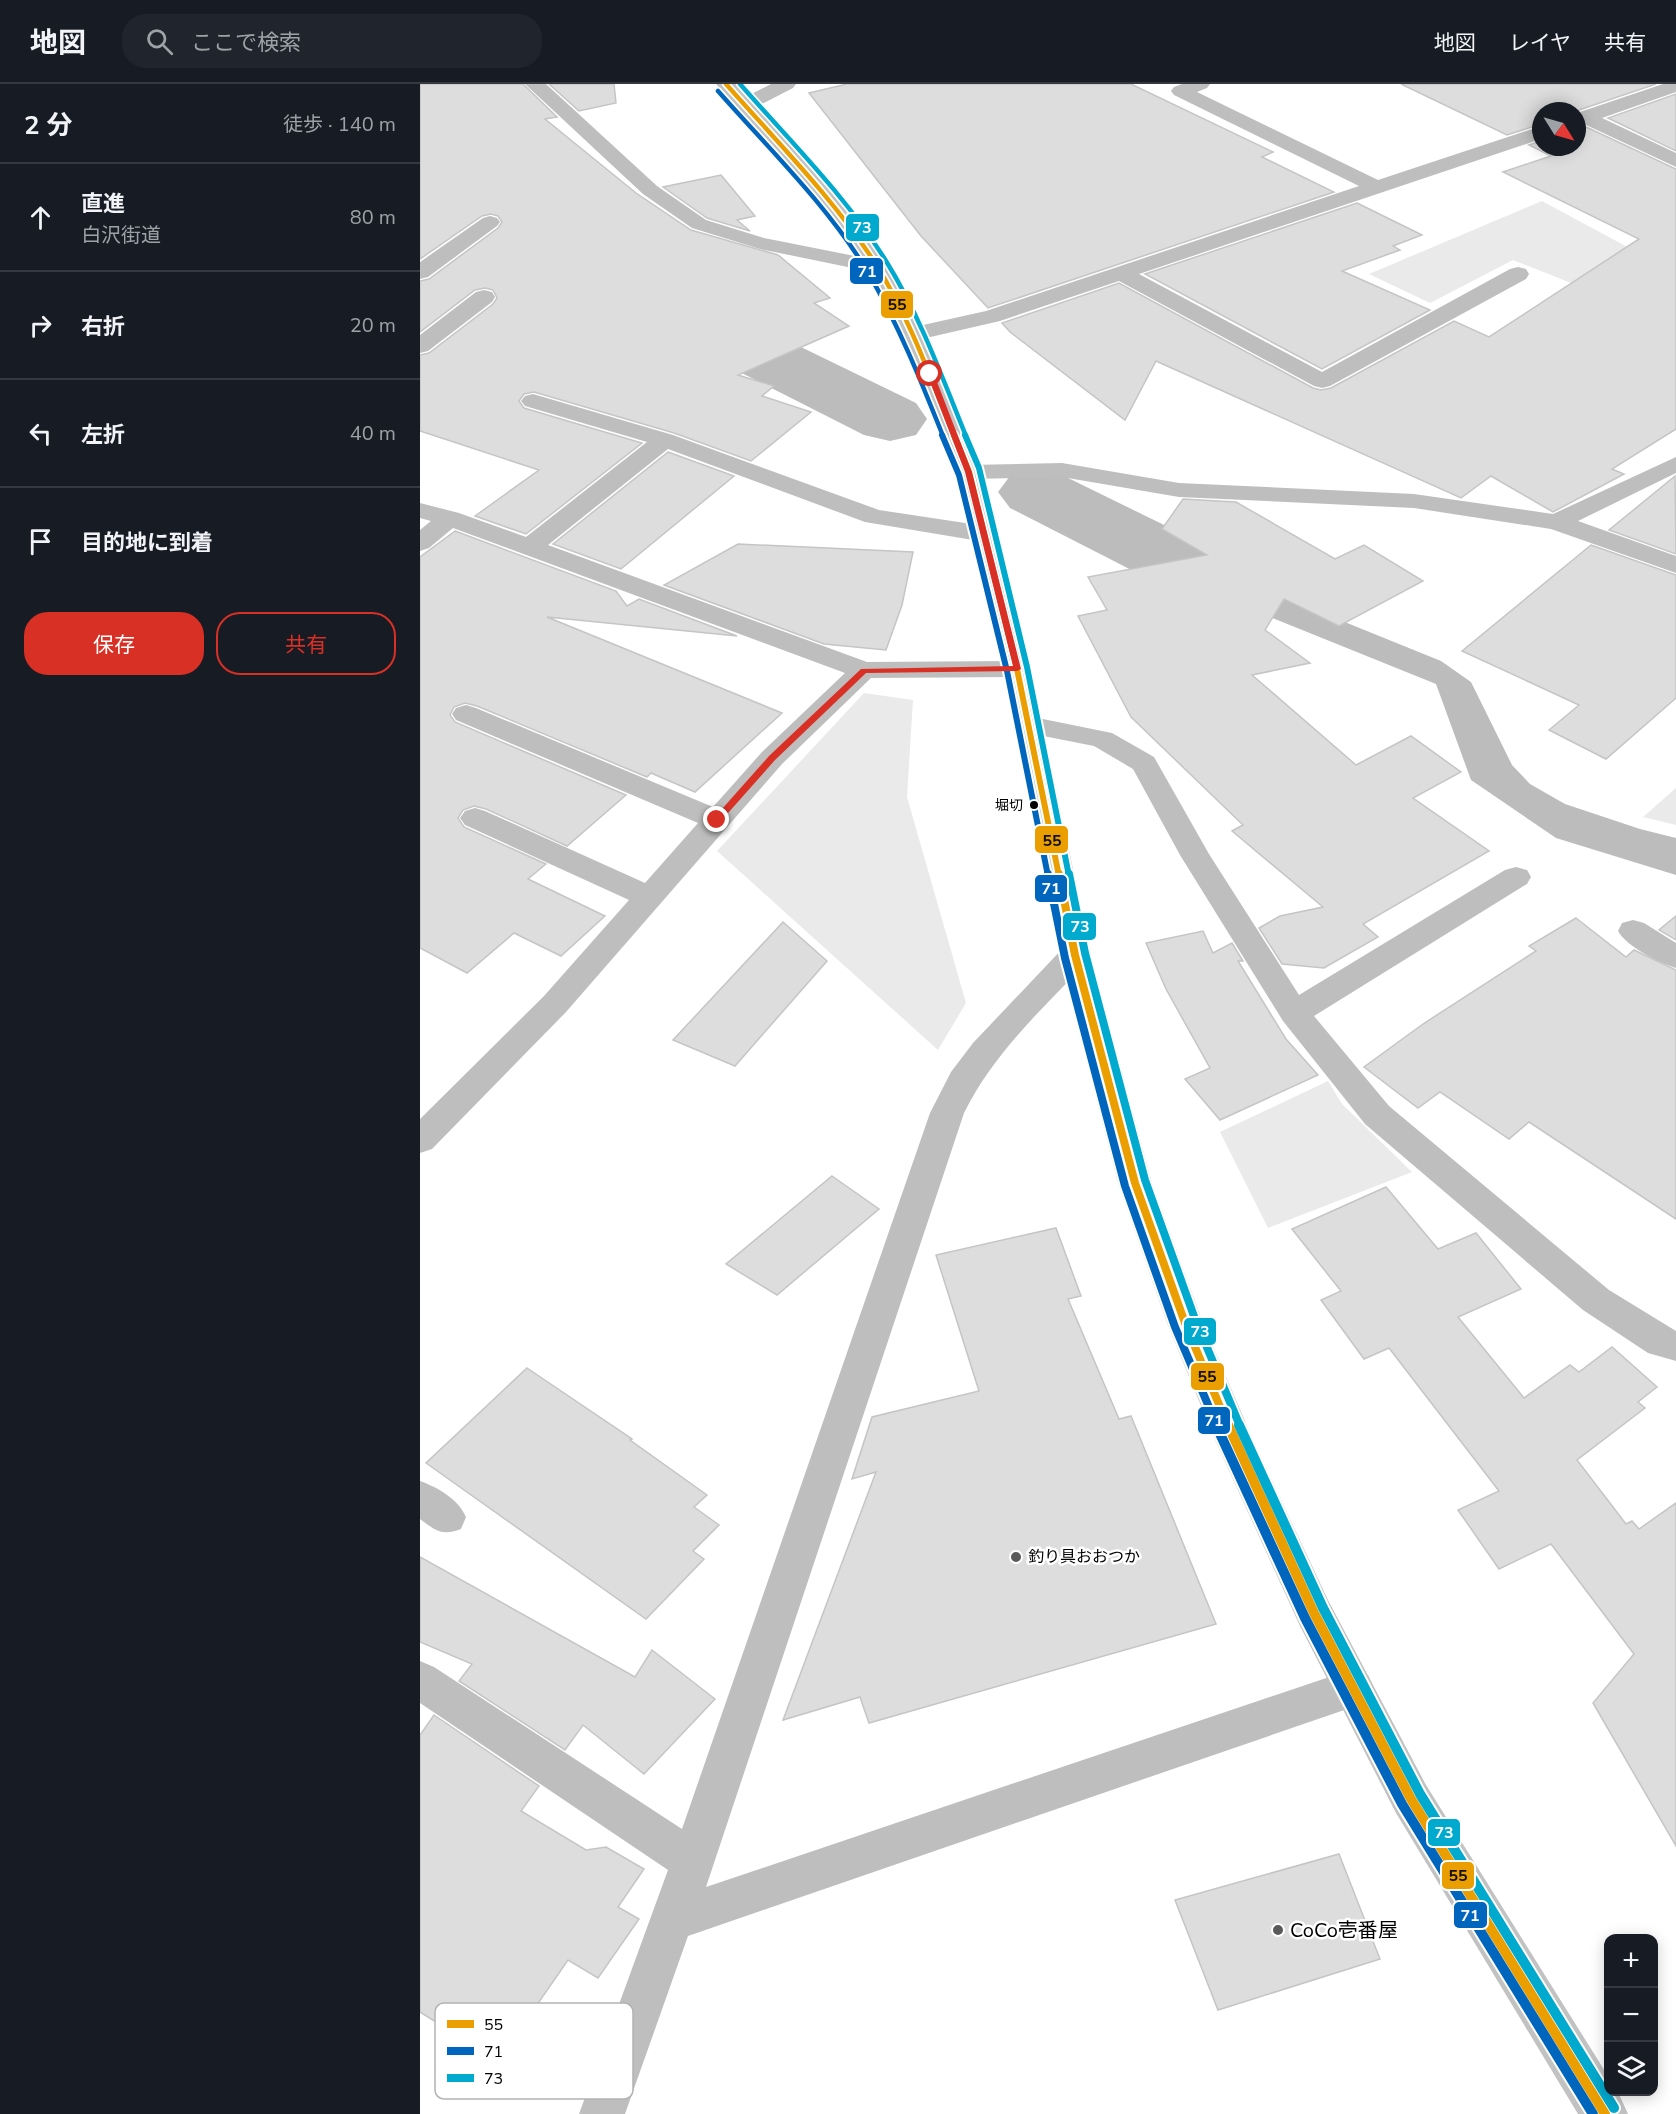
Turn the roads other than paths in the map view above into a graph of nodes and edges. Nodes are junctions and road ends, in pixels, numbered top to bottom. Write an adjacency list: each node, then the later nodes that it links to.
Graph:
1 (535, 84): 12 (street)
2 (786, 84): 5 (street)
3 (1200, 84): 10 (street)
4 (1676, 86): 6 (street)
5 (736, 95): 12 (main road)
6 (1586, 117)
7 (1586, 121): 9 (street)
8 (1532, 135): 10 (street)
9 (1676, 161)
10 (1377, 187): 14 (street)
11 (490, 222): 13 (street)
12 (877, 267): 17 (main road)
13 (420, 272)
14 (1121, 273): 15 (street); 17 (street)
15 (1518, 274)
16 (484, 297): 18 (street)
17 (913, 334): 22 (main road)
18 (420, 346)
19 (533, 401): 20 (street)
20 (665, 440): 26 (street); 28 (street)
21 (1676, 464): 25 (street)
22 (969, 472): 25 (street); 26 (main road)
23 (420, 510): 24 (street)
24 (450, 518): 27 (street); 28 (street)
25 (1556, 522): 29 (street)
26 (985, 534): 30 (main road)
27 (420, 543)
28 (530, 547): 31 (street)
29 (1676, 565)
30 (1017, 669): 31 (street); 33 (main road)
31 (864, 670): 35 (street)
32 (466, 714): 35 (street)
33 (1028, 725): 39 (main road); 41 (street)
34 (475, 818): 37 (street)
35 (717, 820): 37 (street)
36 (1516, 877): 41 (street)
37 (649, 897): 42 (street)
38 (1633, 931): 40 (street)
39 (1075, 955): 45 (main road); 46 (street)
40 (1676, 957)
41 (1294, 1013): 43 (street)
42 (420, 1140)
43 (1676, 1347)
44 (420, 1680): 46 (street)
45 (1353, 1688): 47 (street); 51 (main road)
46 (693, 1861): 47 (street)
47 (672, 1920): 48 (street)
48 (633, 2028)
49 (607, 2099): 50 (street)
50 (602, 2114)
51 (1605, 2114)

